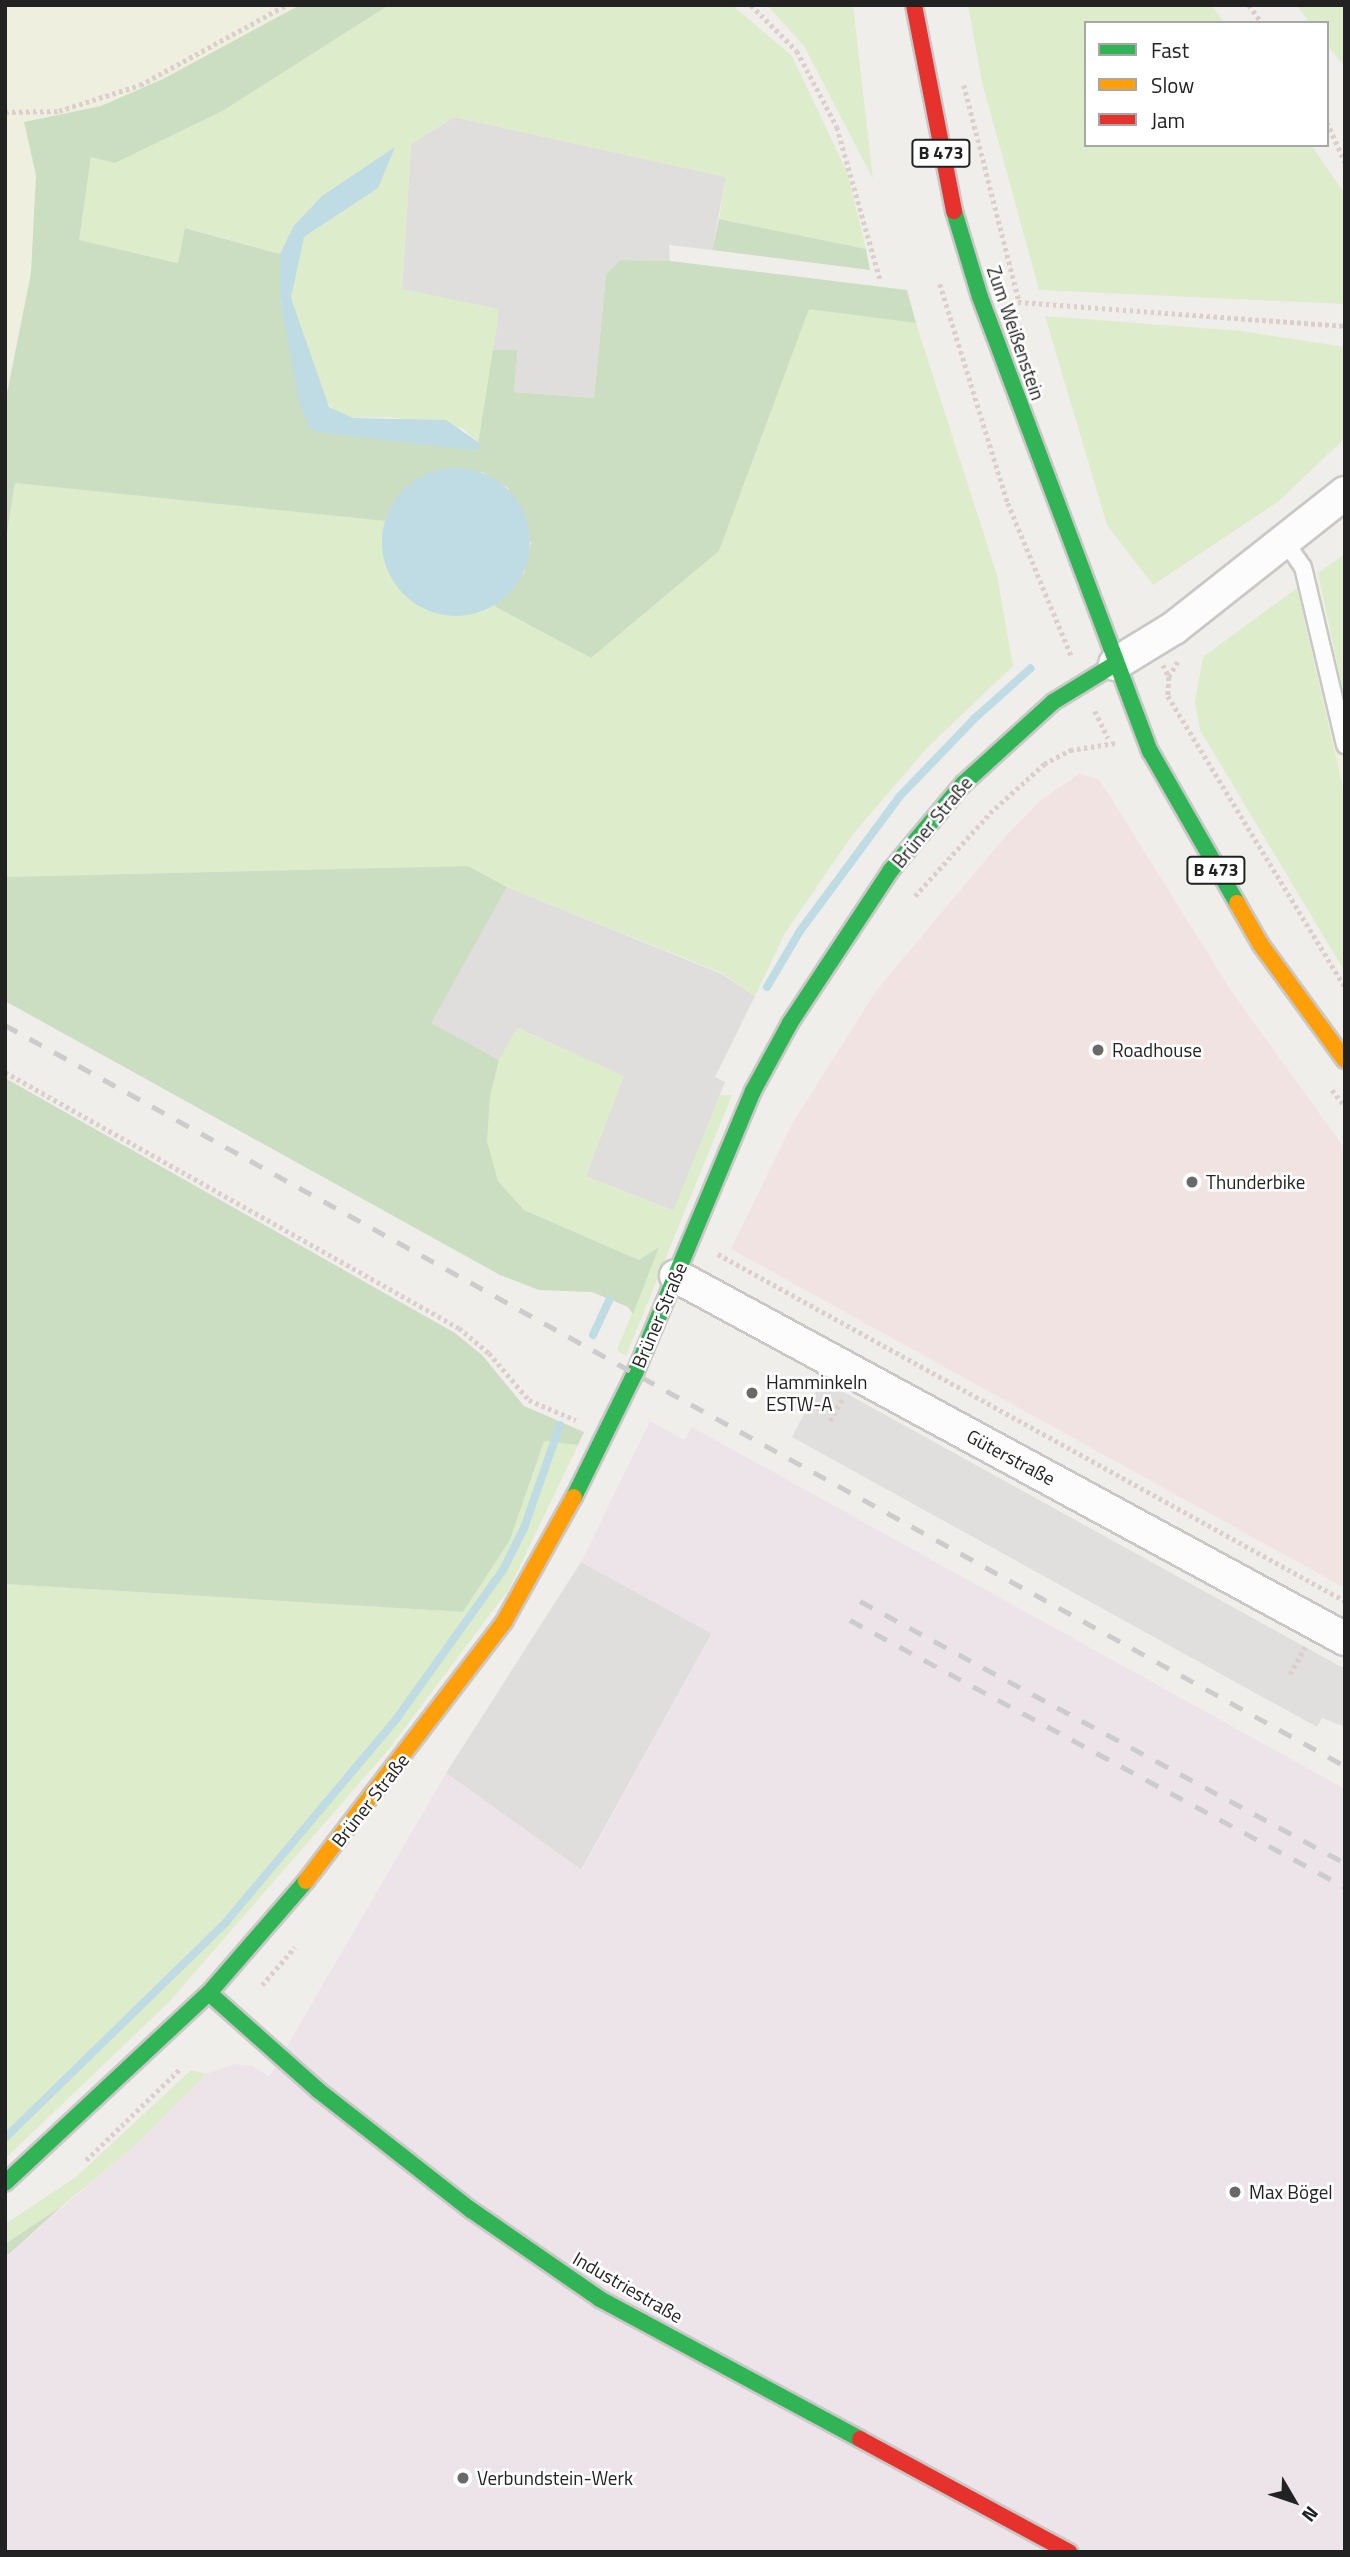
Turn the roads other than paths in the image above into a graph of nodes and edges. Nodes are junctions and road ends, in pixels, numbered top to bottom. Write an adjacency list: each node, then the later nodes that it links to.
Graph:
1 (914, 5): 4 (main road, Zum Weißenstein / B 473)
2 (1345, 494): 3 (street, Brüner Straße)
3 (1286, 543): 4 (street, Brüner Straße); 5 (lane)
4 (1115, 664): 6 (main road, B 473); 7 (main road, Brüner Straße)
5 (1345, 746)
6 (1345, 1060)
7 (676, 1276): 8 (street, Güterstraße); 9 (main road, Brüner Straße)
8 (1345, 1640)
9 (209, 1993): 10 (main road, Brüner Straße); 11 (main road, Industriestraße)
10 (5, 2183)
11 (1069, 2552)

